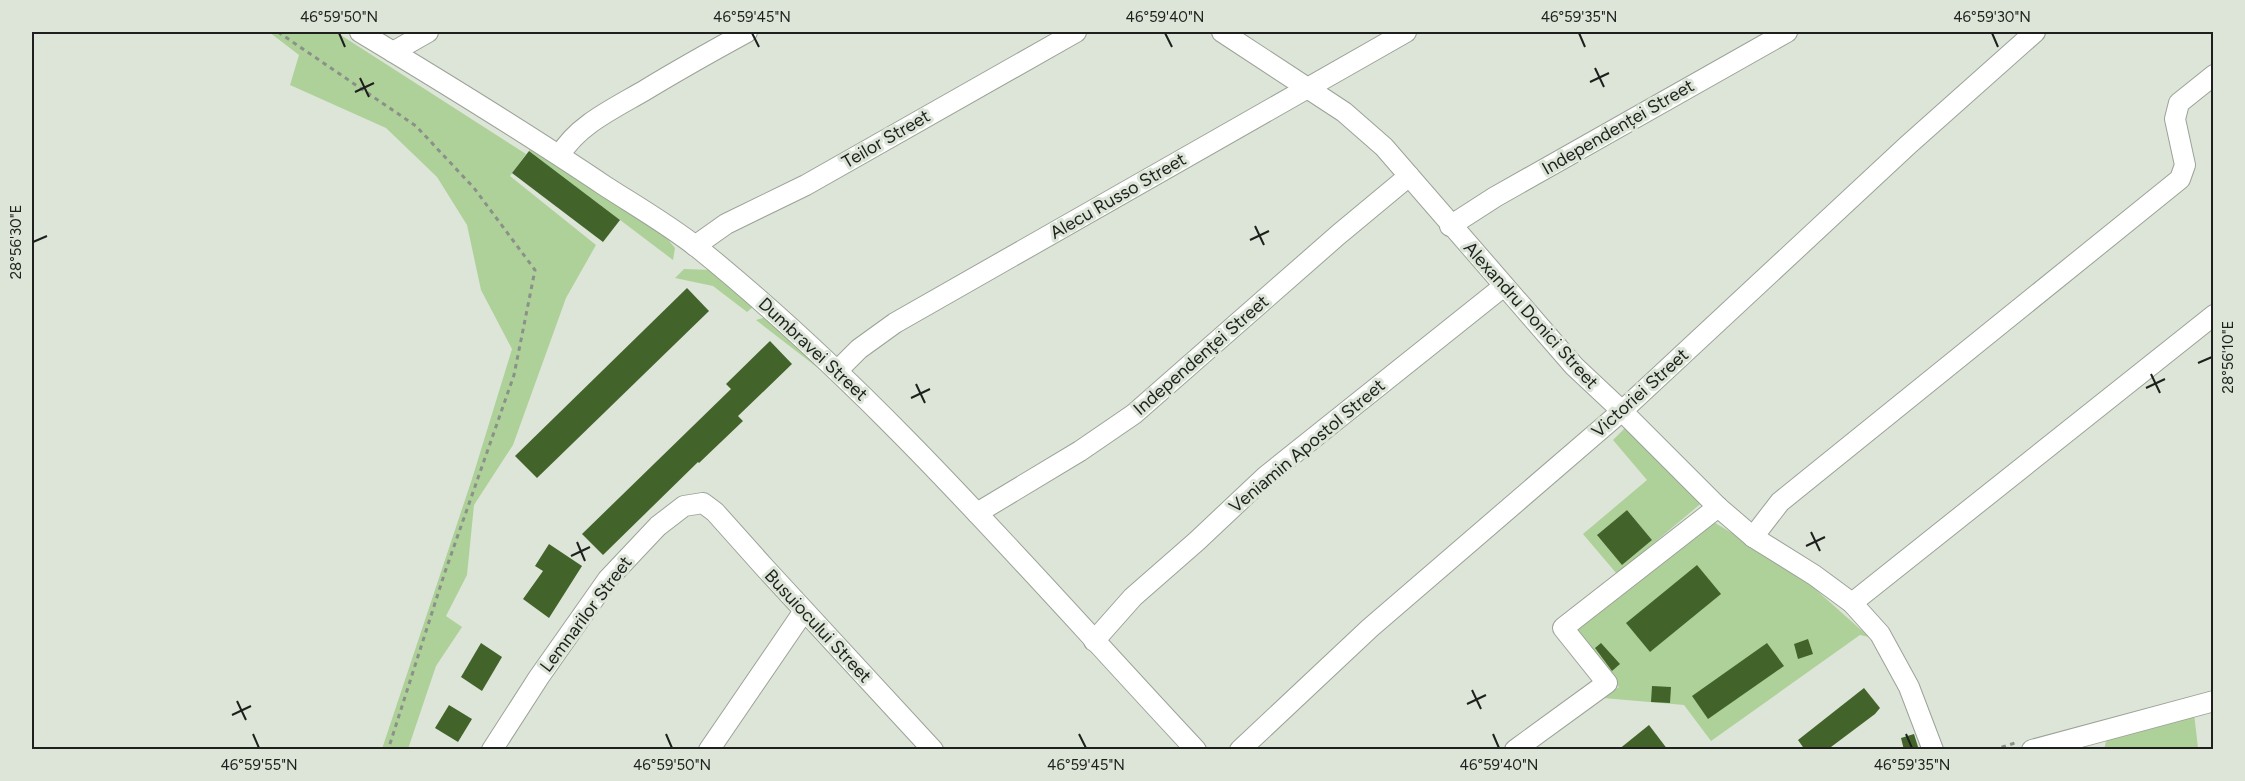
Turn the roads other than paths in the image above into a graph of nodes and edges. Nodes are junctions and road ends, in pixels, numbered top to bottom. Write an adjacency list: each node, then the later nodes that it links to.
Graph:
1 (360, 32): 9 (street, Dumbravei Street)
2 (428, 32): 9 (street)
3 (747, 32): 12 (street)
4 (1076, 32): 15 (street, Teilor Street)
5 (1222, 32): 11 (street, Alexandru Donici Street)
6 (1406, 32): 11 (street, Alecu Russo Street)
7 (1787, 32): 14 (street, Independenței Street)
8 (2035, 32): 19 (street, Victoriei Street)
9 (393, 52): 12 (street, Dumbravei Street)
10 (2214, 75): 23 (street)
11 (1308, 88): 13 (street, Alexandru Donici Street); 18 (street, Alecu Russo Street)
12 (560, 155): 15 (street, Dumbravei Street)
13 (1409, 176): 14 (street, Alexandru Donici Street); 22 (street, Independenţei Street)
14 (1450, 226): 16 (street, Alexandru Donici Street)
15 (695, 246): 18 (street, Dumbravei Street)
16 (1504, 286): 19 (street, Alexandru Donici Street); 26 (street, Veniamin Apostol Street)
17 (2214, 315): 24 (street)
18 (838, 370): 22 (street, Dumbravei Street)
19 (1622, 411): 21 (street, Alexandru Donici Street); 32 (street, Victoriei Street)
20 (703, 503): 25 (street, Busuiocului Street); 29 (street, Lemnarilor Street)
21 (1718, 507): 23 (street, Alexandru Donici Street); 33 (street)
22 (976, 513): 26 (street, Dumbravei Street)
23 (1753, 537): 24 (street, Alexandru Donici Street)
24 (1852, 603): 34 (street, Alexandru Donici Street)
25 (804, 611): 28 (street, Busuiocului Street); 30 (street)
26 (1094, 641): 31 (street, Dumbravei Street)
27 (2214, 701): 35 (street)
28 (925, 747)
29 (492, 750)
30 (709, 750)
31 (1196, 750)
32 (1240, 750)
33 (1515, 750)
34 (1933, 750)
35 (2032, 750)

